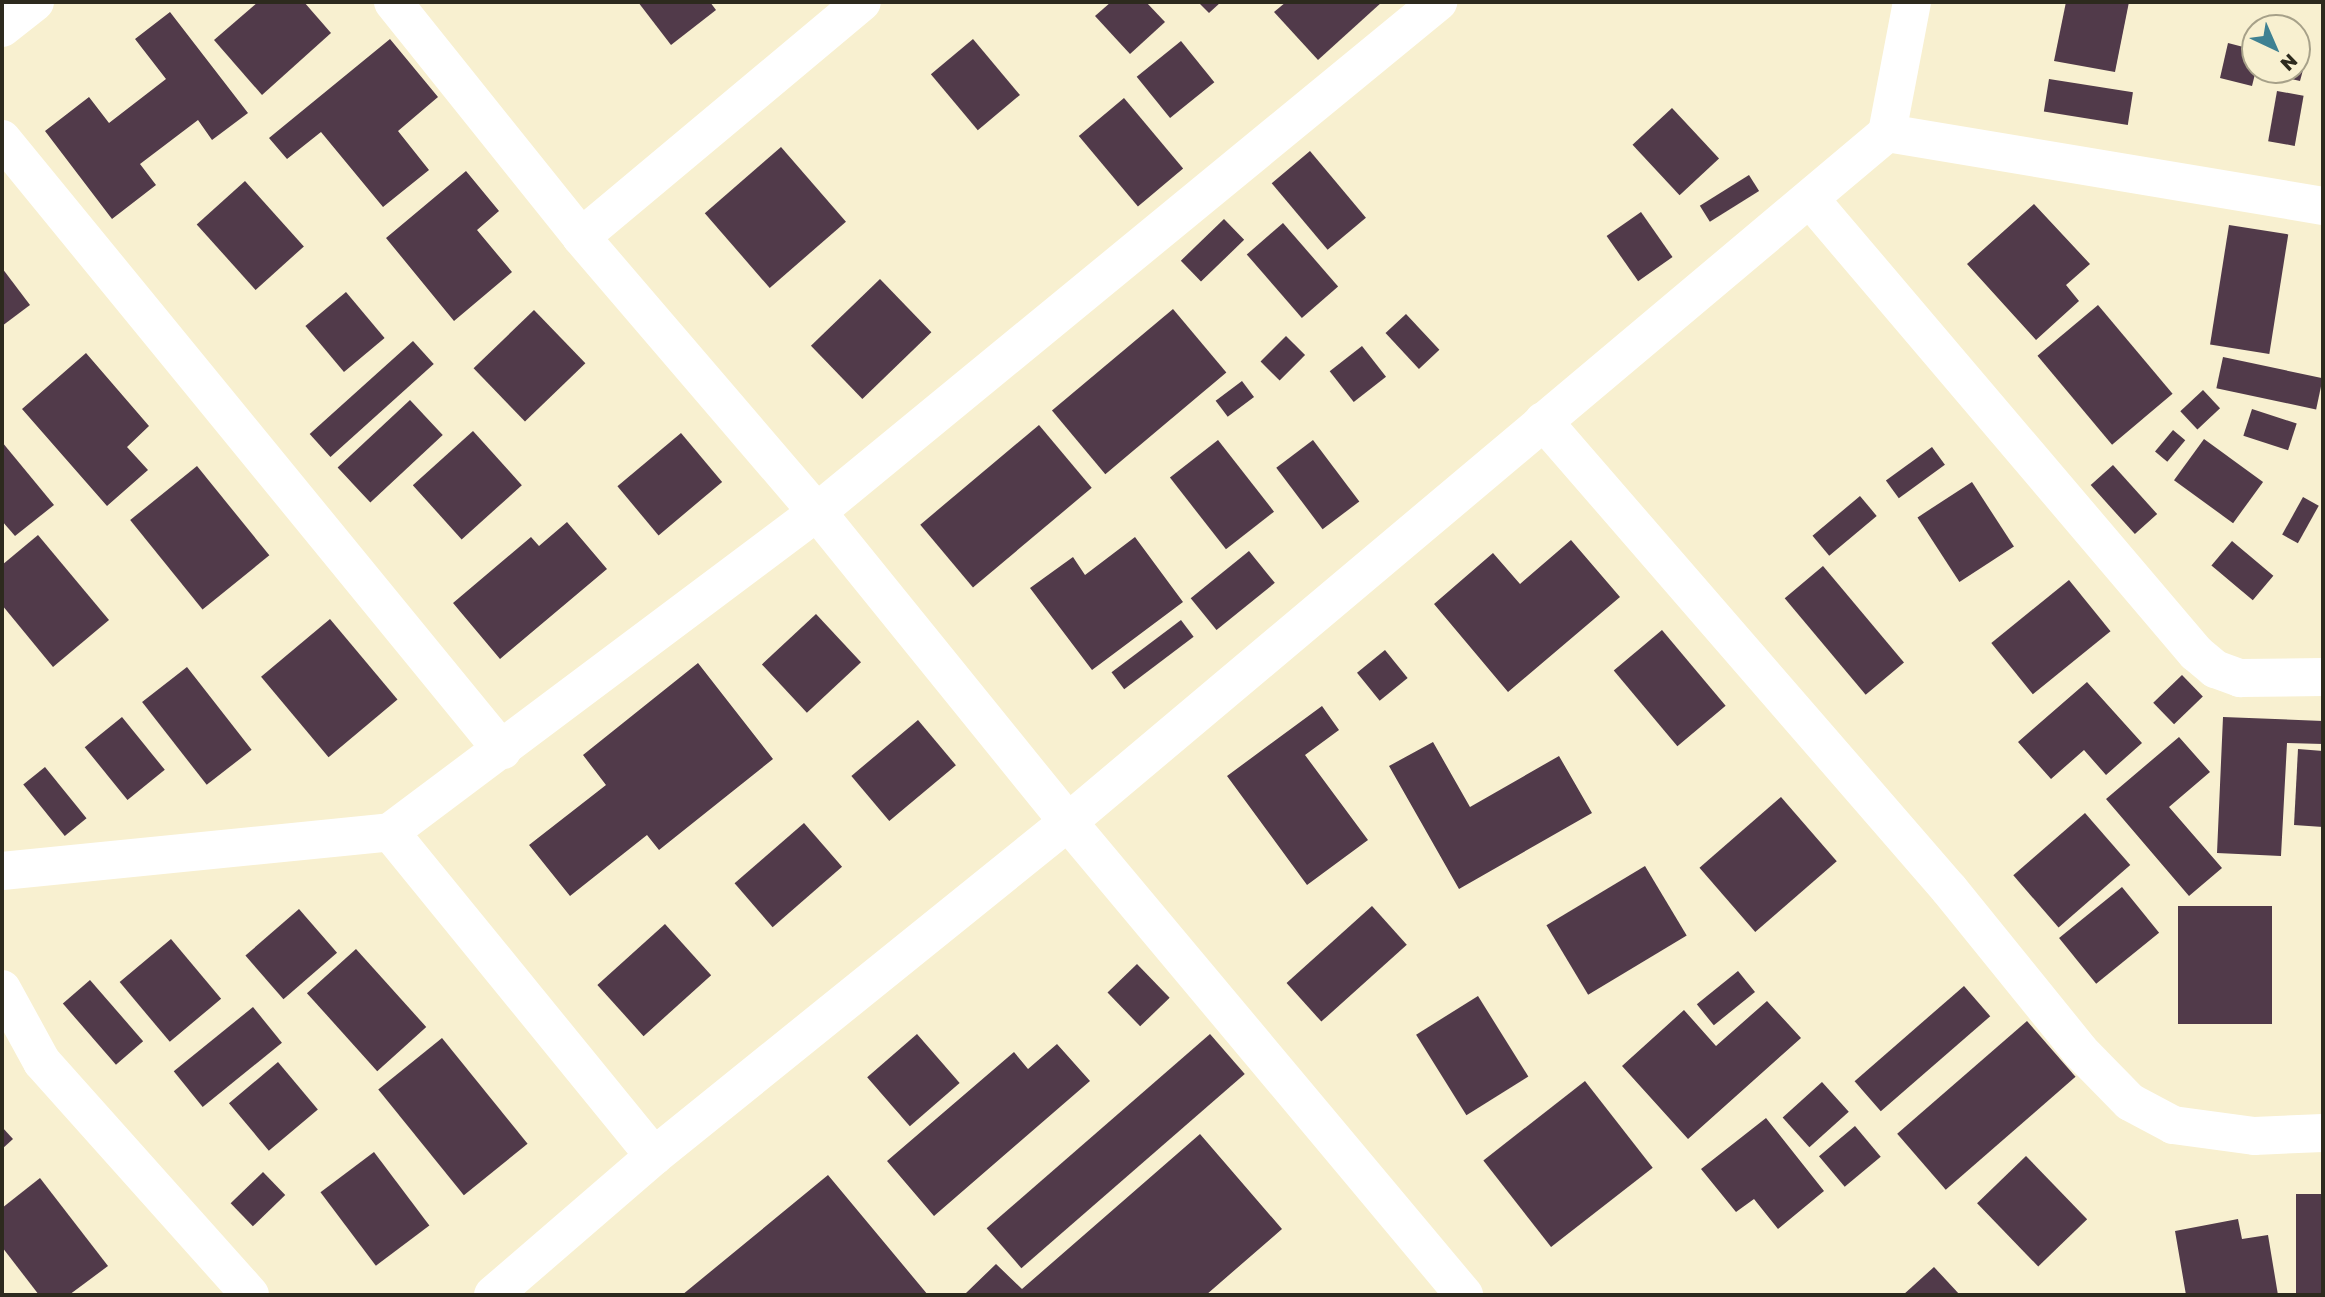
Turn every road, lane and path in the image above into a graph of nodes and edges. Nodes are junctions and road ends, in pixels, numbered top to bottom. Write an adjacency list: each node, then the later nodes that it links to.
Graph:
1 (35, 2): 6 (street)
2 (393, 2): 11 (street)
3 (862, 2): 11 (street)
4 (1438, 2): 13 (street)
5 (1912, 2): 7 (street)
6 (2, 28)
7 (1887, 133): 9 (street); 10 (street)
8 (2, 139): 15 (street)
9 (1810, 199): 12 (street); 14 (street)
10 (2323, 206)
11 (581, 237): 13 (street)
12 (1543, 421): 16 (street); 20 (street)
13 (817, 512): 15 (street); 16 (street)
14 (2323, 677)
15 (502, 750): 17 (street)
16 (1069, 822): 21 (street); 24 (street)
17 (390, 832): 18 (street); 21 (street)
18 (2, 871)
19 (2, 989): 22 (street)
20 (2323, 1133)
21 (654, 1156): 23 (street)
22 (250, 1295)
23 (493, 1295)
24 (1464, 1295)

